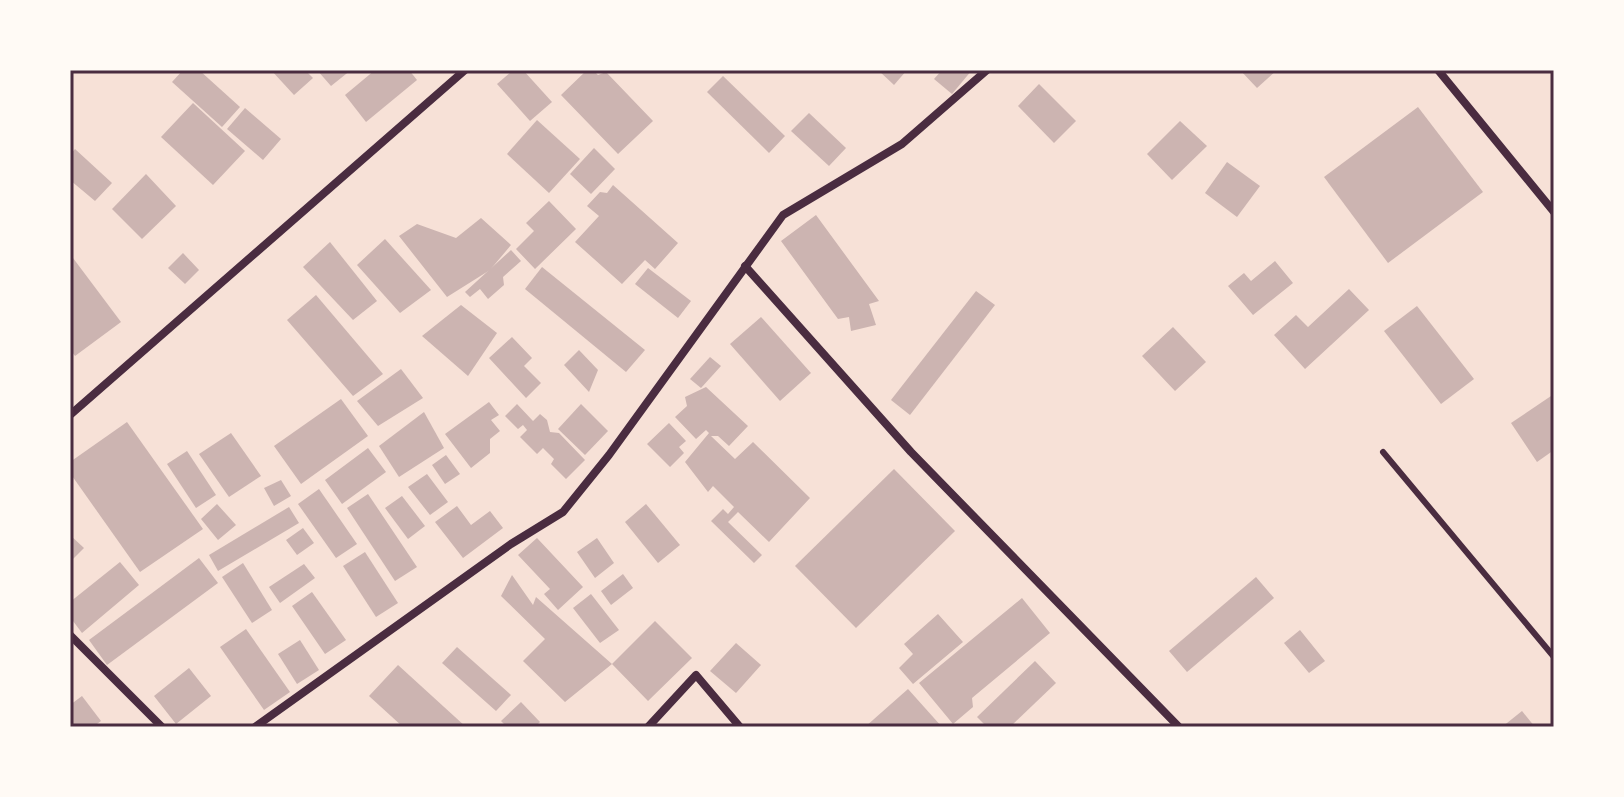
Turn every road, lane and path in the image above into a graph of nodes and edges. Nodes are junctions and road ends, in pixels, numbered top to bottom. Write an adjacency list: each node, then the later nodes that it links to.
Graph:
1 (465, 70): 6 (street)
2 (987, 70): 5 (street)
3 (1438, 70): 4 (street)
4 (1554, 212)
5 (745, 266): 11 (street); 14 (street)
6 (70, 415)
7 (1383, 452): 9 (lane)
8 (70, 635): 10 (street)
9 (1554, 657)
10 (162, 727)
11 (255, 727)
12 (648, 727): 13 (street)
13 (740, 727)
14 (1179, 727)

